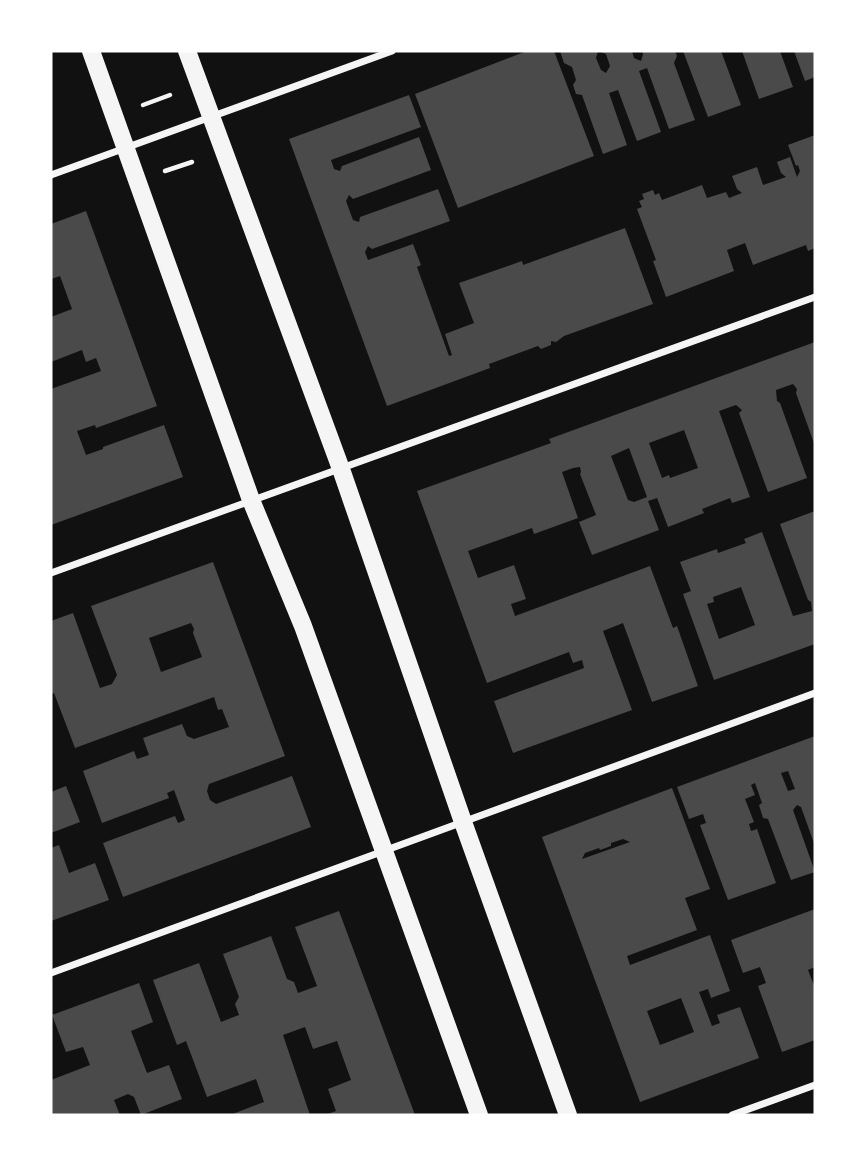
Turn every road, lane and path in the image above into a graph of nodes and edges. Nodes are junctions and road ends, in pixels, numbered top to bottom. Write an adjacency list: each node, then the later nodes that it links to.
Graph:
1 (91, 51): 7 (main road)
2 (187, 51): 6 (main road)
3 (392, 51): 6 (street)
4 (170, 95): 5 (path)
5 (143, 105)
6 (211, 116): 7 (street); 12 (main road)
7 (126, 146): 10 (street); 13 (main road)
8 (192, 162): 9 (path)
9 (164, 172)
10 (51, 175)
11 (815, 297): 12 (street)
12 (341, 469): 13 (street); 16 (main road)
13 (251, 500): 14 (street); 17 (main road)
14 (51, 573)
15 (815, 693): 16 (street)
16 (463, 822): 17 (street); 21 (main road)
17 (384, 851): 18 (street); 20 (main road)
18 (51, 973)
19 (815, 1085): 22 (street)
20 (479, 1115)
21 (568, 1115)
22 (732, 1115)

